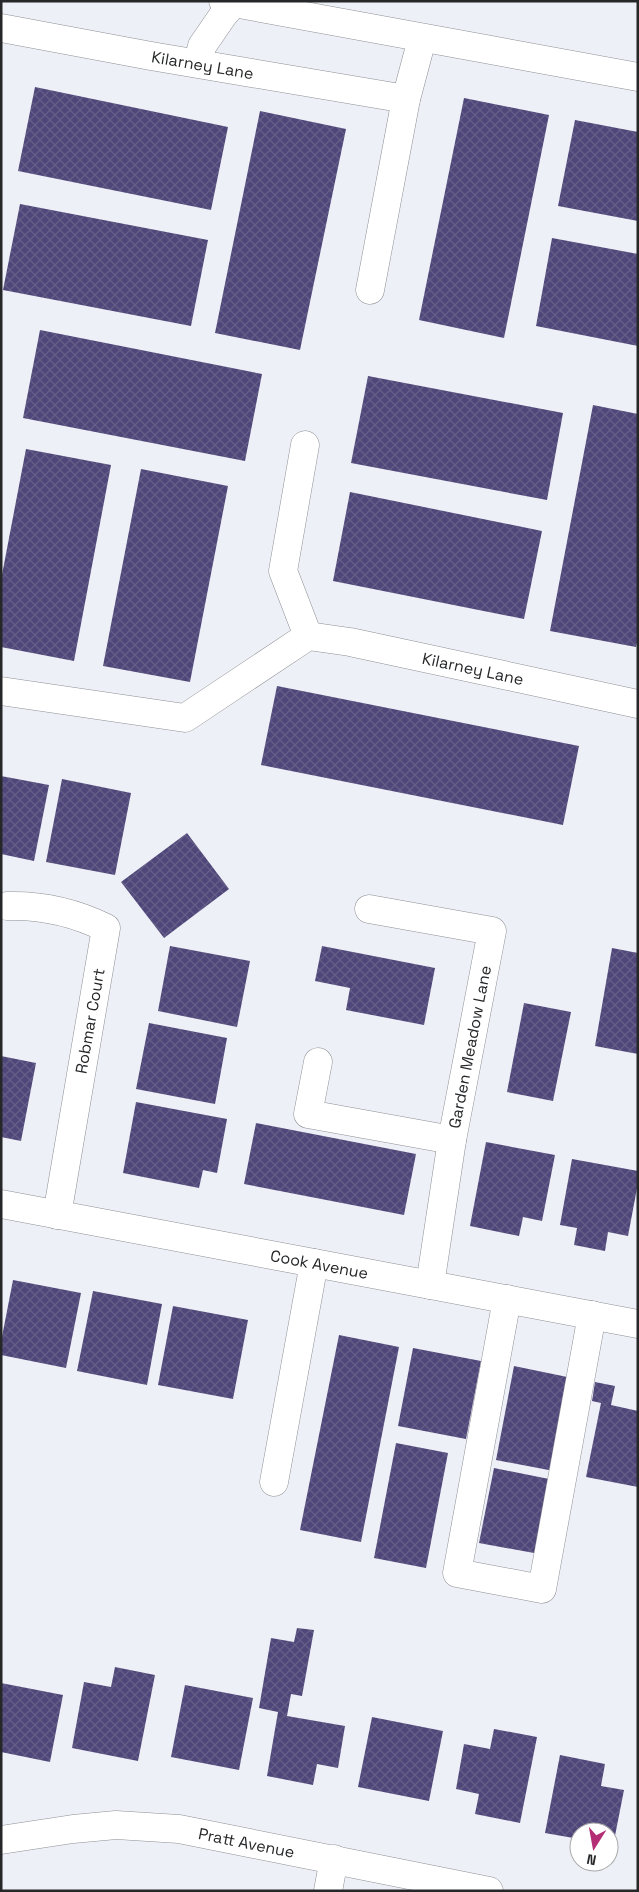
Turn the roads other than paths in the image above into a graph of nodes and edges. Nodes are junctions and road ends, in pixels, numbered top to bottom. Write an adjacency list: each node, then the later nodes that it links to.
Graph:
1 (228, 2): 3 (street); 4 (street)
2 (1, 28): 4 (street, Kilarney Lane)
3 (422, 39): 5 (street); 6 (street)
4 (198, 63): 6 (street, Kilarney Lane)
5 (638, 77)
6 (406, 99): 7 (street)
7 (370, 290)
8 (306, 445): 9 (street)
9 (308, 636): 10 (street); 11 (street, Kilarney Lane)
10 (1, 691)
11 (638, 704)
12 (7, 906): 17 (street, Robmar Court)
13 (370, 909): 15 (street, Garden Meadow Lane)
14 (318, 1062): 15 (street)
15 (452, 1140): 19 (street, Garden Meadow Lane)
16 (1, 1204): 17 (street, Cook Avenue)
17 (58, 1215): 18 (street, Cook Avenue)
18 (314, 1263): 19 (street, Cook Avenue); 23 (street)
19 (430, 1285): 20 (street, Cook Avenue)
20 (507, 1299): 21 (street, Cook Avenue); 21 (street)
21 (592, 1316): 22 (street, Cook Avenue)
22 (638, 1324)
23 (274, 1482)
24 (1, 1840): 25 (street, Pratt Avenue)
25 (334, 1859): 26 (street); 27 (street, Pratt Avenue)
26 (328, 1891)
27 (489, 1891)

